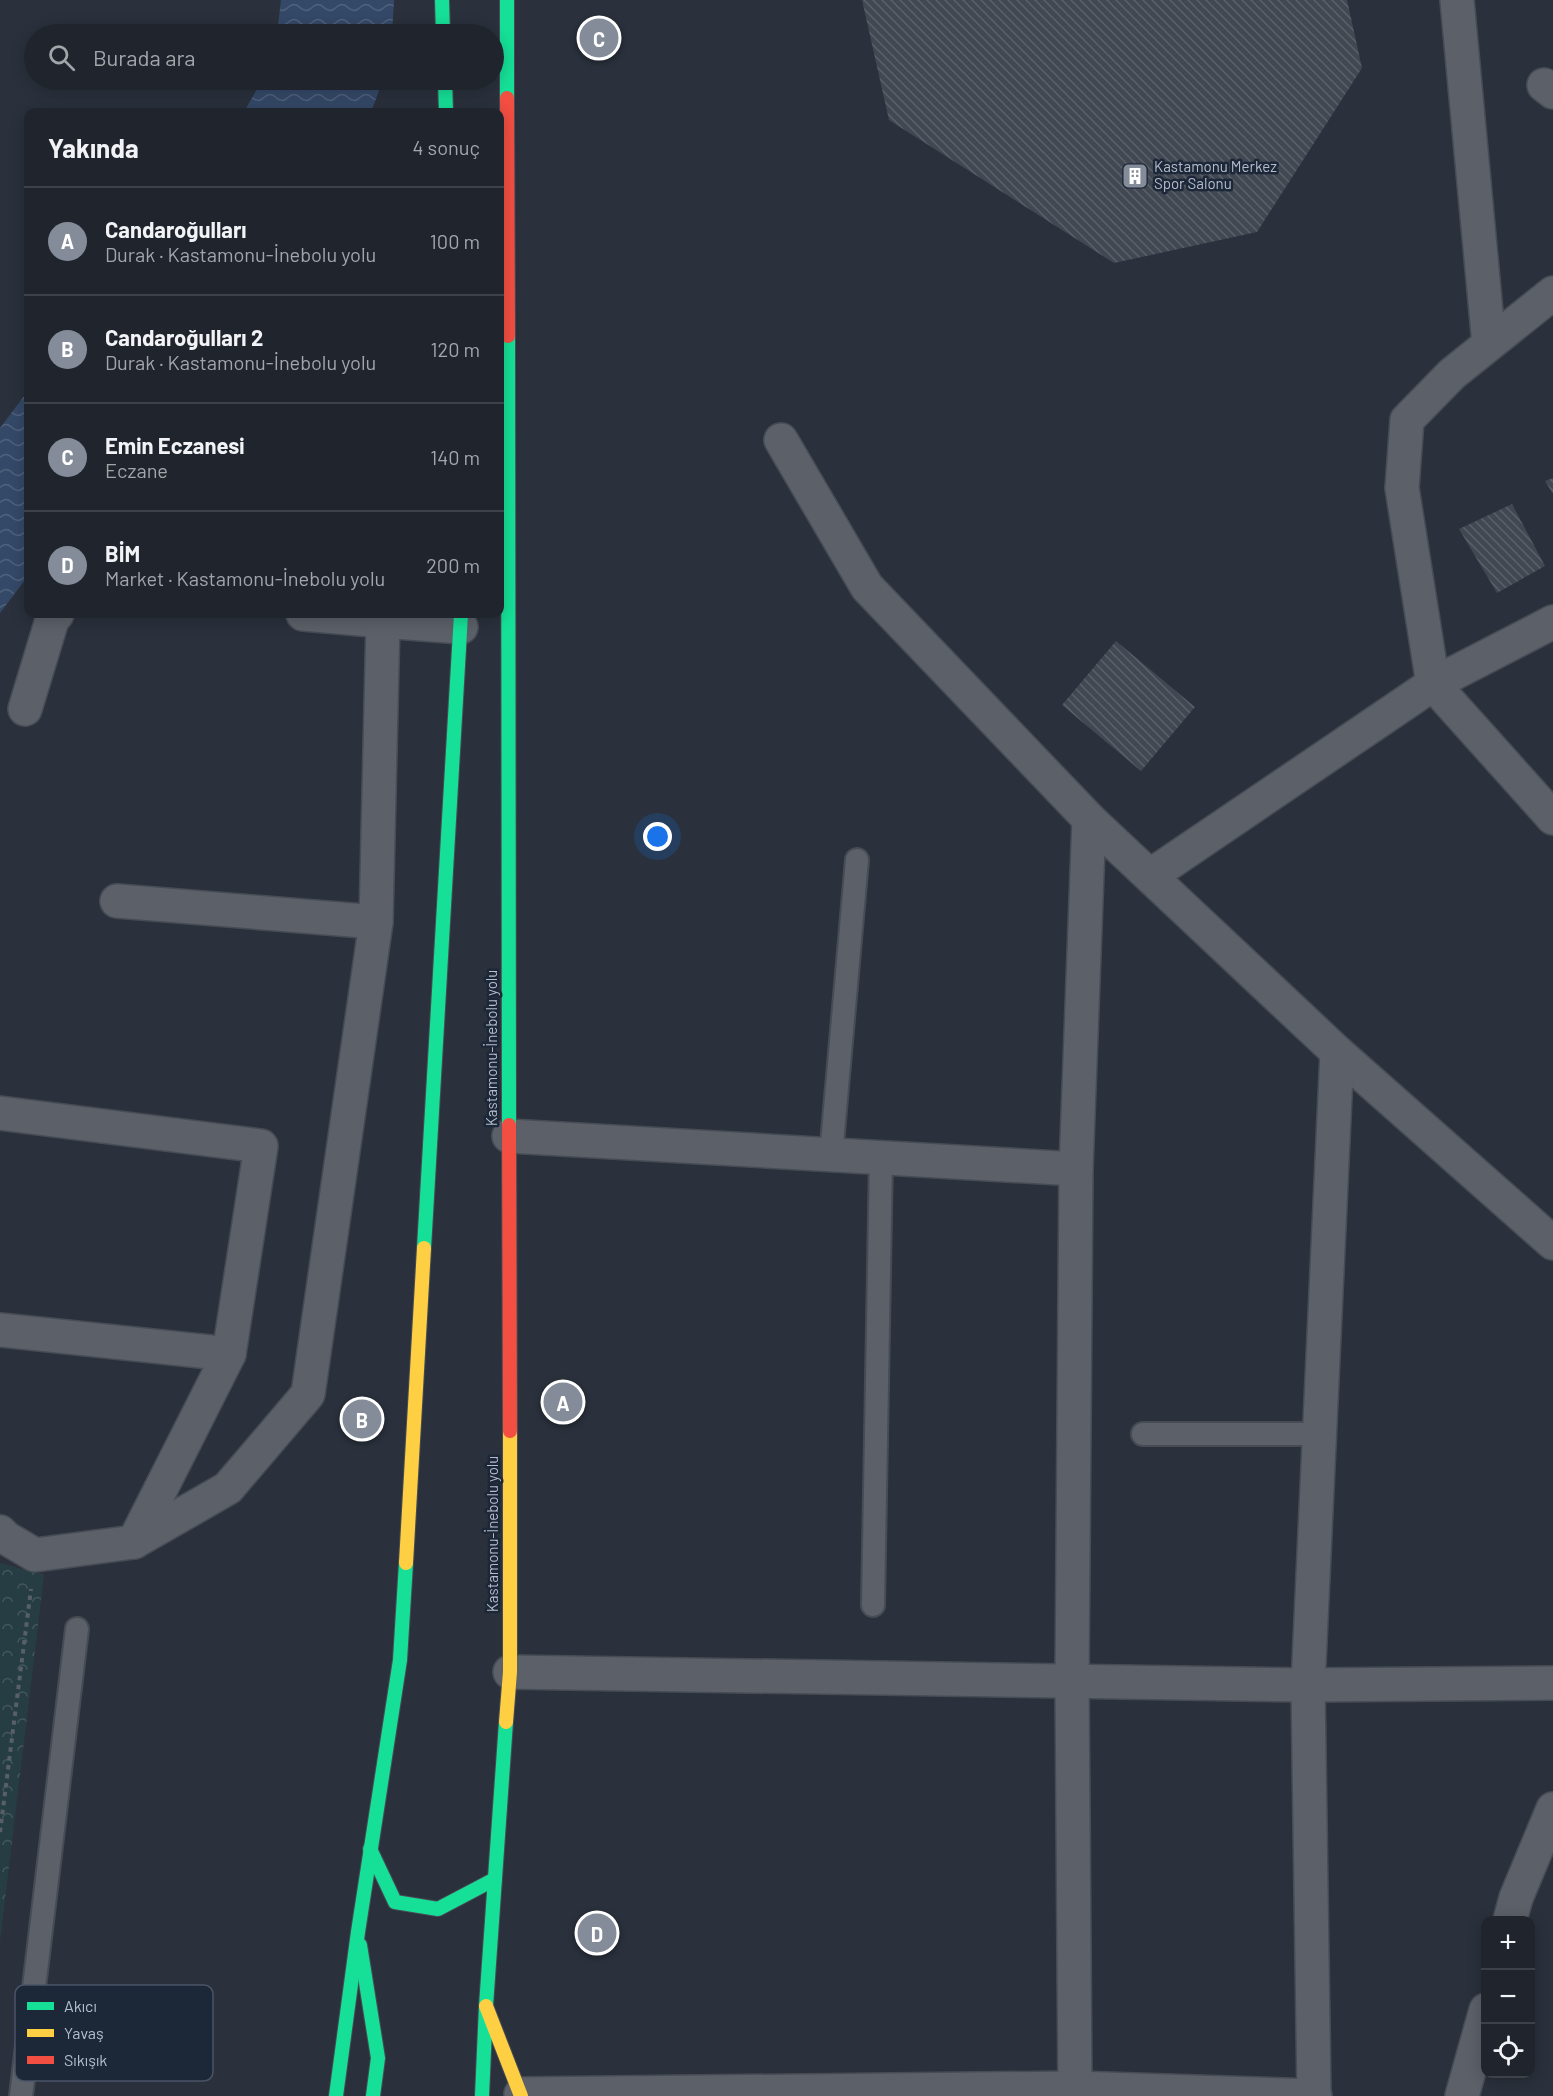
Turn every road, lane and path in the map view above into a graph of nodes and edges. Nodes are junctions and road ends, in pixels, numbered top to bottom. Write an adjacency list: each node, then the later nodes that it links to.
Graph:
1 (442, 0): 4 (main road)
2 (507, 0): 25 (main road, Kastamonu-İnebolu yolu)
3 (1456, 0): 8 (street)
4 (443, 24)
5 (445, 90): 6 (main road)
6 (446, 108)
7 (1553, 292): 8 (street)
8 (1490, 344): 15 (street)
9 (781, 440): 18 (street)
10 (54, 618): 16 (street)
11 (349, 618): 13 (street)
12 (461, 620): 13 (street); 45 (main road)
13 (384, 621): 22 (street)
14 (1553, 622): 15 (street)
15 (1433, 684): 17 (street); 20 (street)
16 (25, 709)
17 (1553, 818)
18 (1089, 819): 20 (street); 28 (street)
19 (857, 860): 26 (lane)
20 (1150, 876): 23 (street)
21 (117, 901): 22 (street)
22 (376, 922): 35 (street)
23 (1337, 1052): 29 (street); 33 (street)
24 (0, 1113): 31 (street)
25 (509, 1136): 26 (street); 39 (main road, Kastamonu-İnebolu yolu)
26 (831, 1155): 27 (street)
27 (881, 1158): 28 (street); 37 (lane)
28 (1076, 1170): 40 (street)
29 (1553, 1242)
30 (0, 1330): 31 (street)
31 (229, 1354): 35 (street)
32 (1143, 1434): 33 (lane)
33 (1319, 1434): 42 (street)
34 (0, 1532): 36 (street)
35 (134, 1542): 36 (street)
36 (35, 1555): 44 (path)
37 (873, 1605)
38 (77, 1629): 49 (lane)
39 (510, 1672): 40 (street); 46 (main road, Kastamonu-İnebolu yolu)
40 (1072, 1681): 42 (street); 53 (street)
41 (1553, 1683): 42 (street)
42 (1308, 1685): 59 (street)
43 (1553, 1809): 47 (street)
44 (0, 1832)
45 (370, 1849): 46 (main road); 48 (main road)
46 (495, 1879): 50 (main road, Kastamonu-İnebolu yolu)
47 (1511, 1916)
48 (358, 1932): 56 (main road); 57 (main road)
49 (34, 1985)
50 (486, 2006): 54 (main road); 58 (main road, Kastamonu-İnebolu yolu)
51 (1481, 2024): 60 (street)
52 (23, 2081): 55 (lane)
53 (1075, 2088): 54 (street); 59 (street)
54 (521, 2095)
55 (21, 2096)
56 (336, 2096)
57 (374, 2096)
58 (482, 2096)
59 (1315, 2096)
60 (1462, 2096)

